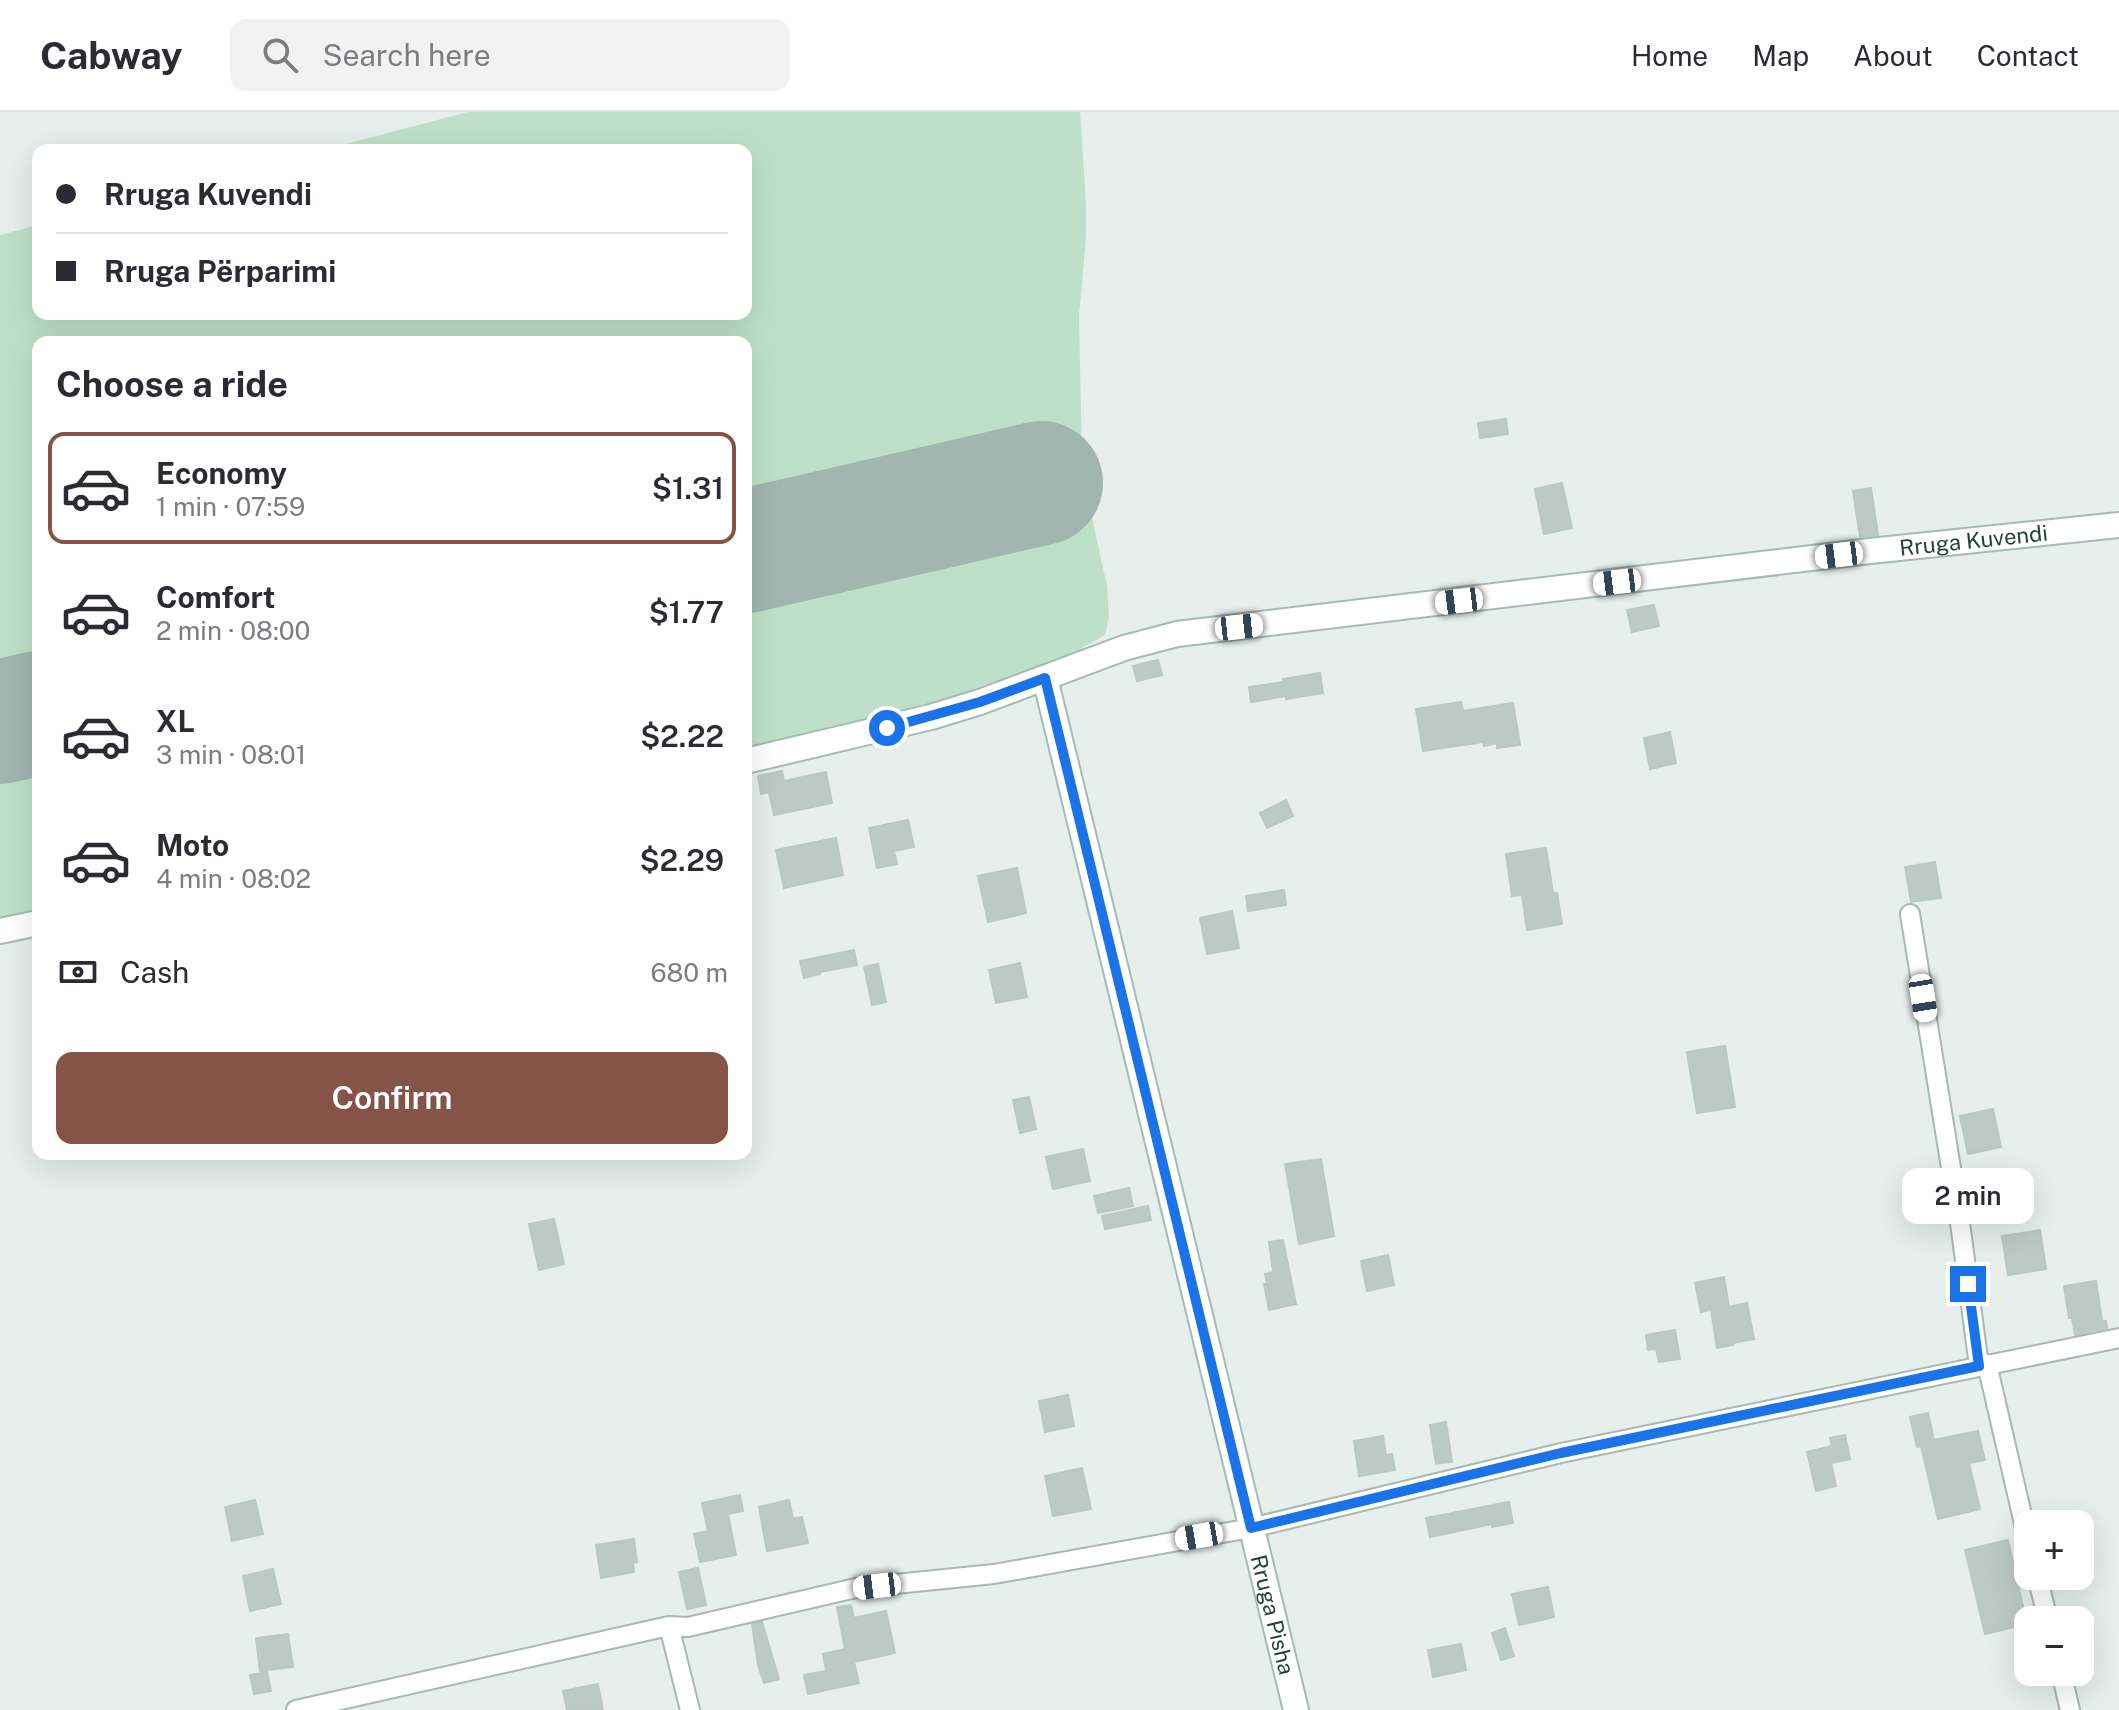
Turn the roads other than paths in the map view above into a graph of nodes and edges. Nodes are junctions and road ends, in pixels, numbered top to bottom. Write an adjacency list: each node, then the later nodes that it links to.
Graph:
1 (2119, 525): 2 (street, Rruga Kuvendi)
2 (1045, 678): 3 (street, Rruga Kuvendi); 10 (street, Rruga Pisha)
3 (752, 760)
4 (1910, 914): 8 (street)
5 (32, 924): 6 (street)
6 (0, 931)
7 (2119, 1338): 8 (street)
8 (1983, 1365): 9 (street); 10 (street)
9 (2020, 1510)
10 (1251, 1528): 11 (street); 16 (street, Rruga Pisha)
11 (669, 1626): 13 (street); 15 (street)
12 (2064, 1686): 17 (street)
13 (347, 1704): 14 (street)
14 (296, 1710)
15 (690, 1710)
16 (1296, 1710)
17 (2070, 1710)

